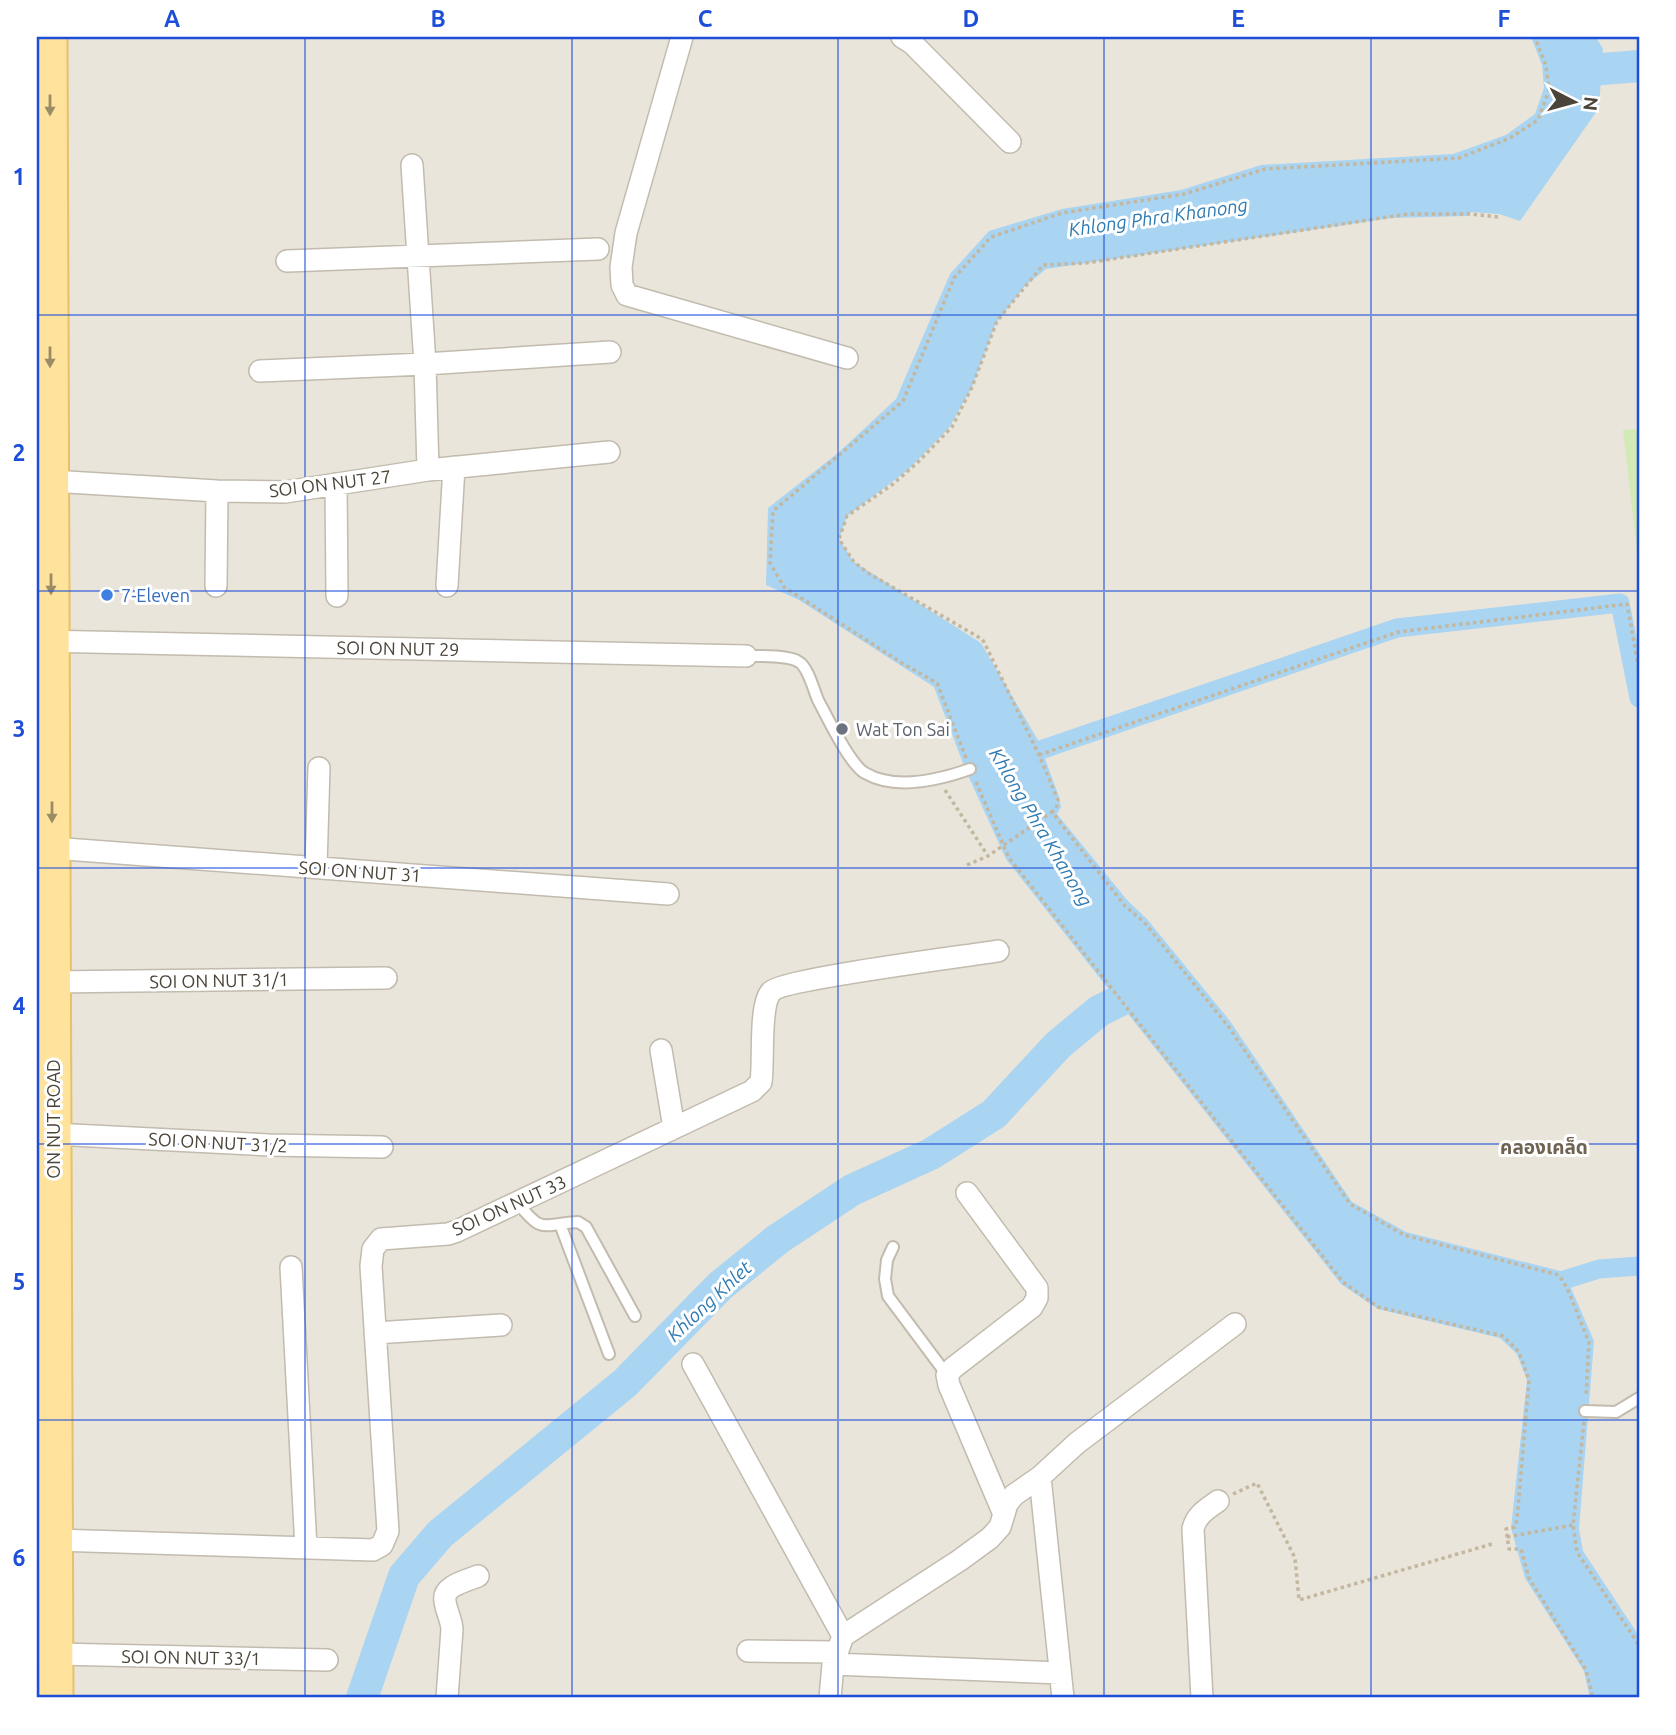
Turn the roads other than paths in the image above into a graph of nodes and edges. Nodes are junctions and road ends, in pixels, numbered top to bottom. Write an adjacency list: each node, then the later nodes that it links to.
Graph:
1 (50, 37): 6 (main road, ON NUT ROAD, one-way to 6)
2 (682, 37): 12 (street)
3 (902, 37): 4 (street)
4 (1010, 142)
5 (412, 165): 8 (street)
6 (43, 239): 10 (main road, ON NUT ROAD)
7 (598, 249): 8 (street)
8 (418, 256): 9 (street); 13 (street)
9 (287, 261)
10 (44, 318): 18 (main road, ON NUT ROAD, one-way to 18)
11 (610, 352): 13 (street)
12 (847, 358)
13 (425, 364): 14 (street); 17 (street)
14 (260, 371)
15 (609, 452): 16 (street, SOI ON NUT 27)
16 (454, 467): 17 (street, SOI ON NUT 27); 22 (street)
17 (428, 470): 19 (street, SOI ON NUT 27)
18 (44, 481): 20 (street, SOI ON NUT 27); 24 (main road, ON NUT ROAD, one-way to 24)
19 (336, 484): 20 (street, SOI ON NUT 27); 23 (street)
20 (217, 491): 21 (street)
21 (216, 586)
22 (447, 586)
23 (337, 596)
24 (44, 641): 25 (street, SOI ON NUT 29); 26 (main road, ON NUT ROAD)
25 (746, 656): 28 (lane)
26 (44, 744): 29 (main road, ON NUT ROAD, one-way to 29)
27 (319, 768): 30 (street)
28 (968, 770)
29 (52, 848): 30 (street, SOI ON NUT 31); 34 (main road, ON NUT ROAD)
30 (316, 867): 31 (street, SOI ON NUT 31)
31 (668, 894)
32 (998, 951): 36 (street, SOI ON NUT 33)
33 (386, 978): 34 (street, SOI ON NUT 31/1)
34 (48, 993): 37 (main road, ON NUT ROAD)
35 (661, 1050): 36 (street)
36 (674, 1128): 40 (street, SOI ON NUT 33)
37 (54, 1134): 38 (street, SOI ON NUT 31/2); 47 (main road, ON NUT ROAD)
38 (382, 1147)
39 (967, 1193): 51 (street)
40 (517, 1202): 41 (lane); 48 (street, SOI ON NUT 33)
41 (560, 1224): 44 (lane); 49 (lane)
42 (893, 1247): 51 (lane)
43 (291, 1267): 58 (street)
44 (635, 1316)
45 (1234, 1324): 54 (street)
46 (501, 1325): 48 (street)
47 (46, 1331): 57 (main road, ON NUT ROAD)
48 (375, 1333): 58 (street, SOI ON NUT 33)
49 (609, 1354)
50 (693, 1364): 61 (street)
51 (947, 1376): 56 (street)
52 (1639, 1398): 53 (lane)
53 (1585, 1411)
54 (1040, 1477): 56 (street); 64 (street)
55 (1218, 1501): 69 (street)
56 (1003, 1513): 61 (street)
57 (55, 1540): 58 (street, SOI ON NUT 33); 62 (main road, ON NUT ROAD)
58 (306, 1548)
59 (478, 1576): 66 (street)
60 (748, 1651): 61 (street)
61 (837, 1651): 64 (street); 67 (street)
62 (56, 1654): 63 (street, SOI ON NUT 33/1); 65 (main road, ON NUT ROAD)
63 (327, 1660)
64 (1060, 1672): 68 (street)
65 (56, 1698)
66 (447, 1698)
67 (830, 1698)
68 (1063, 1698)
69 (1202, 1698)

